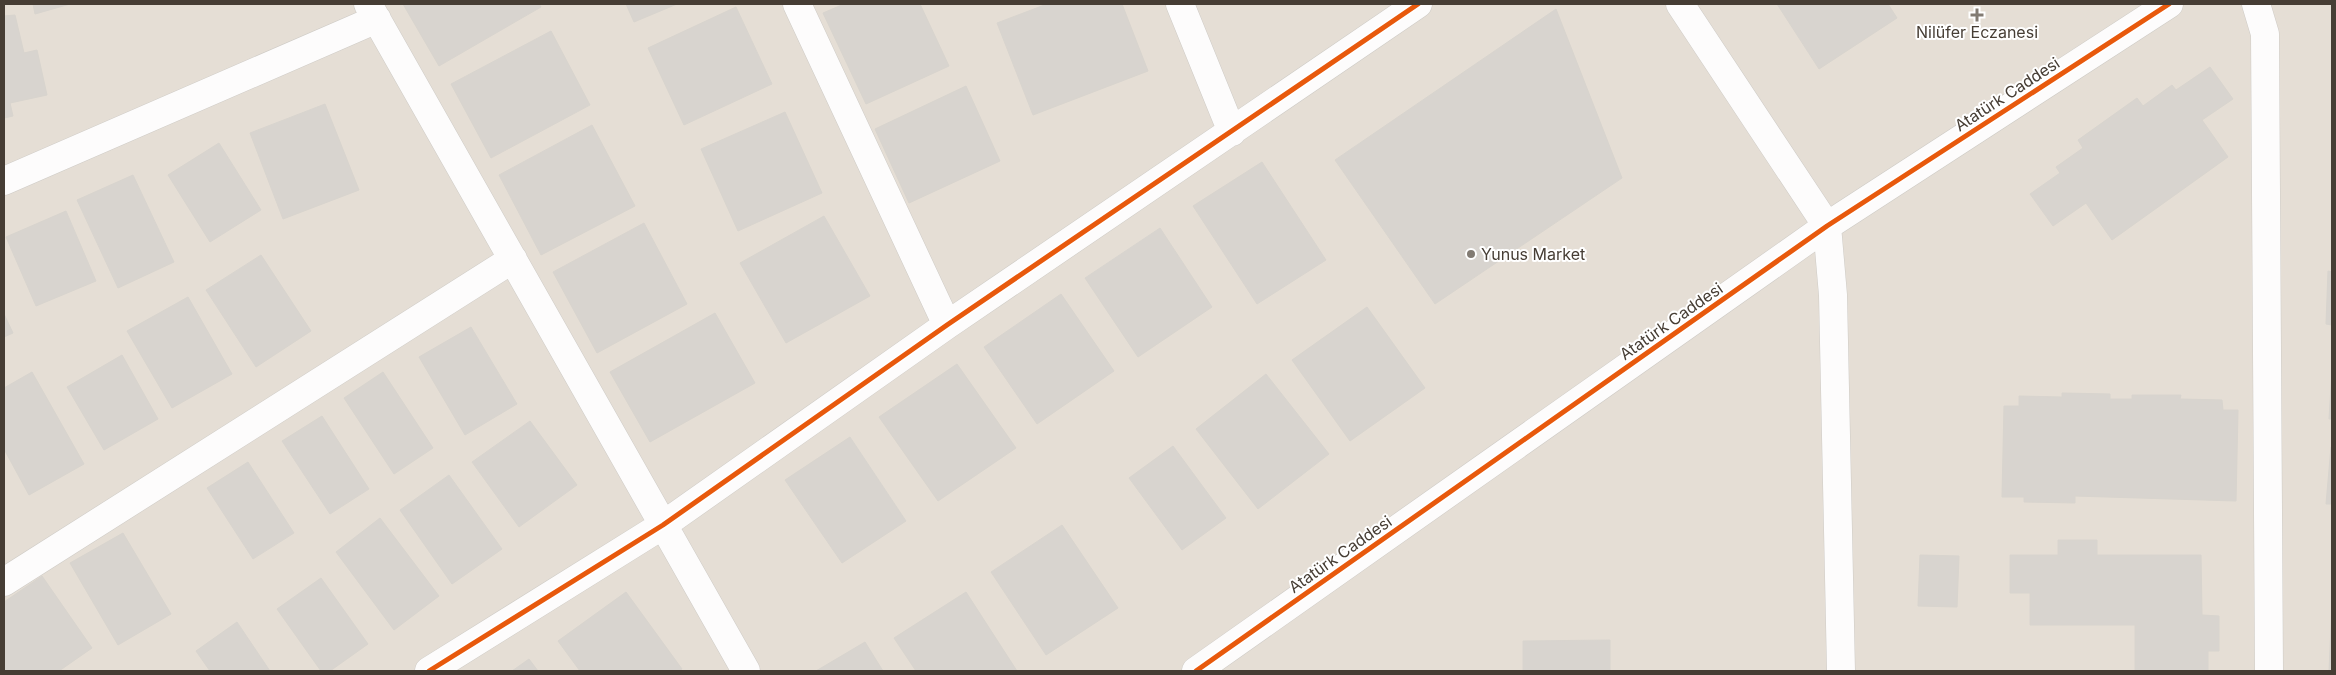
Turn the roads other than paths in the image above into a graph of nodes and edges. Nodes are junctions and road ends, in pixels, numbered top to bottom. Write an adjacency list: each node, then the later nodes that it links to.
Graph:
1 (797, 4): 12 (street)
2 (1180, 4): 8 (street)
3 (1418, 4): 8 (street)
4 (1680, 4): 10 (street)
5 (2169, 4): 10 (street, Atatürk Caddesi)
6 (2256, 4): 19 (street)
7 (372, 11): 9 (street); 11 (street)
8 (1232, 132): 12 (street)
9 (4, 181)
10 (1827, 226): 17 (street, Atatürk Caddesi); 18 (street)
11 (513, 260): 13 (street); 14 (street)
12 (947, 325): 13 (street)
13 (663, 525): 15 (street); 16 (street)
14 (4, 582)
15 (429, 671)
16 (746, 671)
17 (1196, 671)
18 (1841, 671)
19 (2269, 671)

